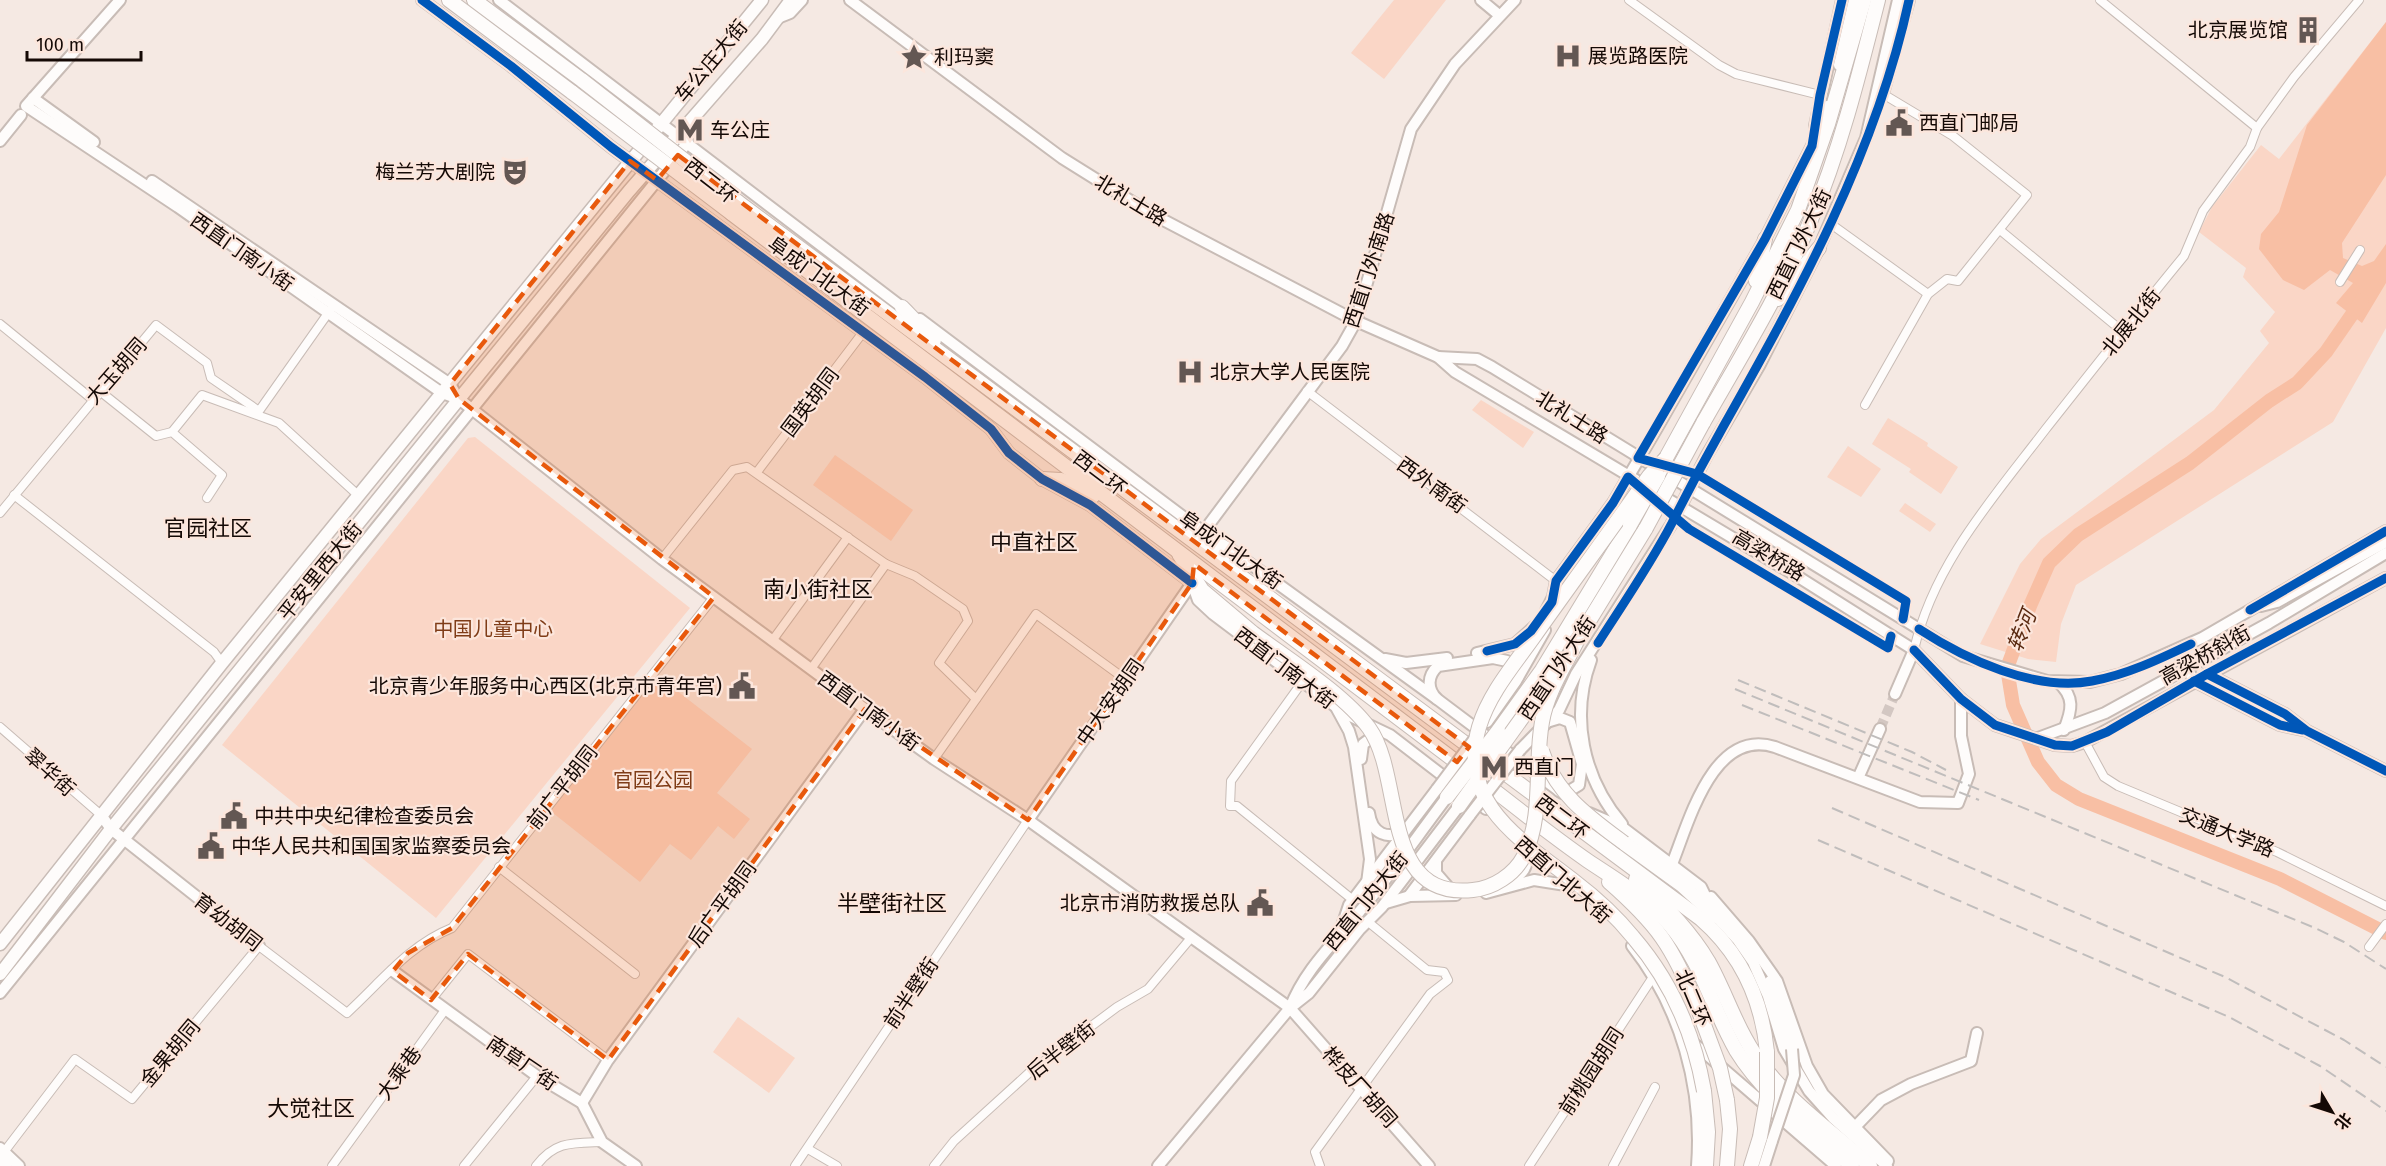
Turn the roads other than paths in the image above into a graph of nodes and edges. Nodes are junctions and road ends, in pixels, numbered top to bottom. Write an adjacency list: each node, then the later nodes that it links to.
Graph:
1 (120, 0): 25 (street)
2 (422, 0): 32 (street, 阜成门北大街)
3 (449, 0): 35 (highway, 西二环, bridge)
4 (474, 0): 35 (highway, 西二环, bridge)
5 (499, 0): 26 (street, 阜成门北大街)
6 (762, 0): 26 (main road, 车公庄大街)
7 (790, 0): 22 (main road, 车公庄大街)
8 (802, 0): 22 (street)
9 (850, 0): 46 (street, 北礼士路)
10 (1481, 0): 21 (street)
11 (1515, 0): 21 (street, 西直门外南路)
12 (1629, 0): 24 (street)
13 (1842, 0): 24 (street, 西直门外大街)
14 (1854, 0): 31 (street, 西直门外大街)
15 (1864, 0): 43 (highway, 西直门外大街)
16 (1878, 0): 47 (highway, 西直门外大街)
17 (1898, 0): 28 (street, 西直门外大街)
18 (1909, 0): 23 (street, 西直门外大街)
19 (2100, 0): 27 (street)
20 (2359, 0): 27 (street, 北展北街)
21 (1499, 15): 46 (street, 西直门外南路)
22 (780, 17): 29 (main road, 车公庄大街)
23 (1883, 94): 28 (street, 西直门外大街); 37 (street)
24 (1820, 95): 31 (street, 西直门外大街)
25 (26, 106): 30 (street); 45 (street, 西直门南小街)
26 (661, 122): 29 (street, 阜成门北大街); 32 (main road, 车公庄大街)
27 (2257, 128): 49 (street, 北展北街)
28 (1866, 138): 36 (street, 西直门外大街)
29 (684, 139): 33 (main road, 车公庄大街); 34 (street); 44 (street, 阜成门北大街)
30 (0, 141)
31 (1812, 146): 38 (street, 西直门外大街)
32 (630, 161): 33 (street, 阜成门北大街); 53 (main road, 平安里西大街)
33 (646, 172): 34 (street, 阜成门北大街); 57 (main road, 平安里西大街)
34 (657, 180): 50 (street, 阜成门北大街); 59 (street)
35 (734, 207): 52 (highway, 西二环); 71 (highway, 西二环)
36 (1831, 224): 39 (street, 西直门外大街); 42 (street)
37 (2000, 230): 42 (street); 49 (street)
38 (1765, 239): 43 (highway); 61 (street, 西直门外大街)
39 (1819, 248): 47 (highway); 66 (street, 西直门外大街)
40 (2360, 250): 41 (street)
41 (2340, 282)
42 (1928, 294): 58 (street)
43 (1752, 302): 62 (highway, 西直门外大街)
44 (902, 307): 52 (highway); 74 (street, 阜成门北大街)
45 (331, 309): 53 (street, 西直门南小街); 55 (street, 大玉胡同)
46 (1356, 321): 51 (street, 北礼士路); 54 (street, 西直门外南路)
47 (1760, 322): 88 (highway, 西直门外大街, bridge)
48 (0, 324): 56 (street)
49 (2122, 331): 87 (street, 北展北街)
50 (864, 332): 63 (street, 国英胡同); 65 (street, 阜成门北大街)
51 (1438, 357): 61 (street, 北礼士路); 64 (street, 北礼士路)
52 (965, 372): 81 (highway, 西二环)
53 (446, 388): 57 (street, 西直门南小街); 68 (main road, 平安里西大街)
54 (1307, 391): 74 (street, 西直门外南路); 84 (street, 西外南街)
55 (101, 392): 56 (street, 大玉胡同); 60 (street)
56 (92, 399): 67 (street, 大玉胡同)
57 (459, 399): 59 (street, 西直门南小街); 129 (main road, 平安里西大街)
58 (1865, 405)
59 (471, 408): 79 (street, 西直门南小街); 131 (street)
60 (172, 432): 68 (street); 69 (street)
61 (1638, 458): 64 (street, 西直门外大街); 66 (street, 北礼士路)
62 (1666, 458): 124 (highway, 西直门外大街, bridge); 194 (highway, bridge)
63 (757, 472): 75 (street); 79 (street)
64 (1628, 477): 70 (street, 北礼士路); 84 (street, 西直门外大街)
65 (1042, 479): 71 (highway); 83 (street, 阜成门北大街)
66 (1689, 489): 70 (street, 西直门外大街); 87 (street, 高梁桥路)
67 (14, 495): 72 (street, 大玉胡同); 96 (street)
68 (358, 496): 96 (main road, 平安里西大街)
69 (207, 498)
70 (1680, 506): 90 (street, 西直门外大街); 92 (street, 高梁桥路)
71 (1122, 508): 77 (highway, 西二环)
72 (0, 513)
73 (2386, 531): 86 (street, 高梁桥斜街)
74 (1206, 534): 81 (highway); 94 (street, 阜成门北大街)
75 (848, 537): 80 (street); 89 (street)
76 (2386, 542): 86 (street, 高梁桥斜街)
77 (1173, 548): 83 (highway); 136 (highway, 西二环)
78 (2386, 553): 95 (street, 高梁桥斜街)
79 (662, 559): 85 (street, 西直门南小街)
80 (886, 564): 98 (street); 106 (street)
81 (1226, 567): 134 (highway, 西二环)
82 (2386, 578): 99 (street, 高梁桥斜街)
83 (1191, 579): 101 (street, 中大安胡同); 102 (street, 西直门南大街); 119 (highway, bridge)
84 (1556, 581): 94 (street, 西直门外大街); 100 (street)
85 (714, 597): 89 (street, 西直门南小街); 138 (street, 前广平胡同)
86 (2250, 610): 91 (street, 高梁桥斜街)
87 (1919, 630): 92 (street, 北展北街); 103 (street, 高梁桥斜街)
88 (1578, 639): 119 (highway, bridge); 126 (highway, 西直门外大街, bridge)
89 (772, 641): 98 (street, 西直门南小街)
90 (1598, 644): 111 (street); 132 (street)
91 (2191, 644): 93 (street, 高梁桥斜街); 95 (street)
92 (1914, 650): 105 (street); 108 (street)
93 (2178, 651): 97 (street); 103 (street, 高梁桥斜街)
94 (1377, 656): 107 (street)
95 (2199, 660): 97 (street, 高梁桥斜街); 99 (street)
96 (222, 663): 127 (main road, 平安里西大街)
97 (2186, 667): 104 (street); 114 (street, 高梁桥斜街)
98 (811, 669): 110 (street, 西直门南小街)
99 (2207, 674): 104 (street, 高梁桥斜街); 115 (street)
100 (1518, 677): 107 (street); 124 (street, bridge)
101 (1125, 679): 106 (street); 128 (street, 中大安胡同)
102 (1303, 681): 109 (street, 西直门南大街); 144 (street)
103 (2052, 681): 114 (street)
104 (2194, 681): 115 (street); 118 (street, 高梁桥斜街)
105 (1895, 694)
106 (976, 699): 120 (street)
107 (1437, 699): 123 (street)
108 (1961, 699): 117 (street); 122 (street)
109 (1333, 704): 116 (street, 西直门南大街); 139 (street)
110 (865, 709): 120 (street, 西直门南小街); 168 (street, 后广平胡同)
111 (1550, 721): 123 (street); 135 (street, bridge)
112 (0, 727): 127 (street, 翠华街)
113 (1880, 729): 122 (street)
114 (2064, 730): 117 (street, 高梁桥斜街)
115 (2307, 731): 121 (street)
116 (1392, 737): 130 (street); 133 (street, 西直门北大街)
117 (2038, 738): 118 (street, 高梁桥斜街)
118 (2085, 742): 146 (street, 交通大学路)
119 (1540, 746): 125 (highway, bridge)
120 (934, 759): 128 (street, 西直门南小街)
121 (2386, 771)
122 (1859, 776): 137 (street)
123 (1556, 789): 125 (street)
124 (1442, 793): 130 (street); 150 (street, 西直门内大街)
125 (1569, 799): 132 (highway, bridge)
126 (1459, 806): 145 (street, 西直门内大街)
127 (101, 815): 129 (street, 育幼胡同); 152 (main road, 平安里西大街)
128 (1028, 820): 151 (street, 西直门南小街); 176 (street, 前半壁街)
129 (111, 829): 131 (street, 育幼胡同); 158 (main road, 平安里西大街)
130 (1407, 830): 139 (street)
131 (123, 838): 155 (street, 育幼胡同); 161 (street)
132 (1633, 840): 137 (street); 141 (highway)
133 (1520, 846): 135 (street); 142 (street, 西直门北大街)
134 (1608, 852): 153 (highway, 西二环); 178 (highway, 西直门北大街)
135 (1436, 861): 143 (street)
136 (1589, 862): 178 (highway, 西直门北大街); 195 (highway, 北二环, bridge)
137 (1672, 864): 140 (street)
138 (499, 867): 157 (street, 前广平胡同); 159 (street)
139 (1367, 883): 144 (street)
140 (1696, 883): 147 (street); 156 (street)
141 (1682, 885): 147 (highway); 153 (highway)
142 (1572, 886): 143 (street); 160 (street, 西直门北大街)
143 (1409, 896): 145 (street)
144 (1353, 900): 150 (street)
145 (1385, 903): 148 (street, 西直门内大街)
146 (2386, 906)
147 (1716, 916): 201 (street)
148 (1367, 921): 163 (street, 西直门内大街); 170 (street)
149 (2386, 924): 154 (street)
150 (1338, 934): 163 (street, 西直门内大街)
151 (1190, 939): 163 (street, 西直门南小街); 187 (street, 后半壁街)
152 (0, 944)
153 (1726, 944): 174 (highway, bridge)
154 (2371, 944)
155 (258, 946): 165 (street, 育幼胡同); 177 (street, 金果胡同)
156 (1756, 950): 173 (street); 174 (street, bridge)
157 (393, 971): 162 (street, 南草厂街); 165 (street, 前广平胡同)
158 (0, 974)
159 (635, 974)
160 (1653, 977): 166 (street, 西直门北大街); 191 (street, 前桃园胡同)
161 (0, 993)
162 (431, 1000): 164 (street, 南草厂街); 168 (street)
163 (1290, 1008): 170 (street, 桦皮厂胡同); 188 (street, 西直门内大街)
164 (445, 1010): 169 (street, 南草厂街); 181 (street, 大乘巷)
165 (347, 1013)
166 (1679, 1031): 193 (street, 西直门北大街); 198 (street)
167 (1977, 1033): 173 (street)
168 (608, 1060): 172 (street, 后广平胡同)
169 (537, 1076): 172 (street, 南草厂街); 182 (street)
170 (1361, 1086): 189 (street); 190 (street, 桦皮厂胡同)
171 (1655, 1087): 192 (street)
172 (582, 1103): 175 (street)
173 (1855, 1127): 201 (street)
174 (1766, 1139): 196 (highway); 197 (street)
175 (602, 1142): 183 (street); 184 (street)
176 (808, 1149): 185 (street, 前半壁街); 186 (street)
177 (1, 1153): 179 (street); 180 (street)
178 (1854, 1160): 199 (highway, 西直门北大街); 200 (highway)
179 (7, 1166)
180 (19, 1166)
181 (332, 1166)
182 (464, 1166)
183 (536, 1166)
184 (636, 1166)
185 (795, 1166)
186 (837, 1166)
187 (934, 1166)
188 (1158, 1166)
189 (1320, 1166)
190 (1429, 1166)
191 (1529, 1166)
192 (1613, 1166)
193 (1697, 1166)
194 (1706, 1166)
195 (1727, 1166)
196 (1751, 1166)
197 (1764, 1166)
198 (1836, 1166)
199 (1870, 1166)
200 (1876, 1166)
201 (1889, 1166)

